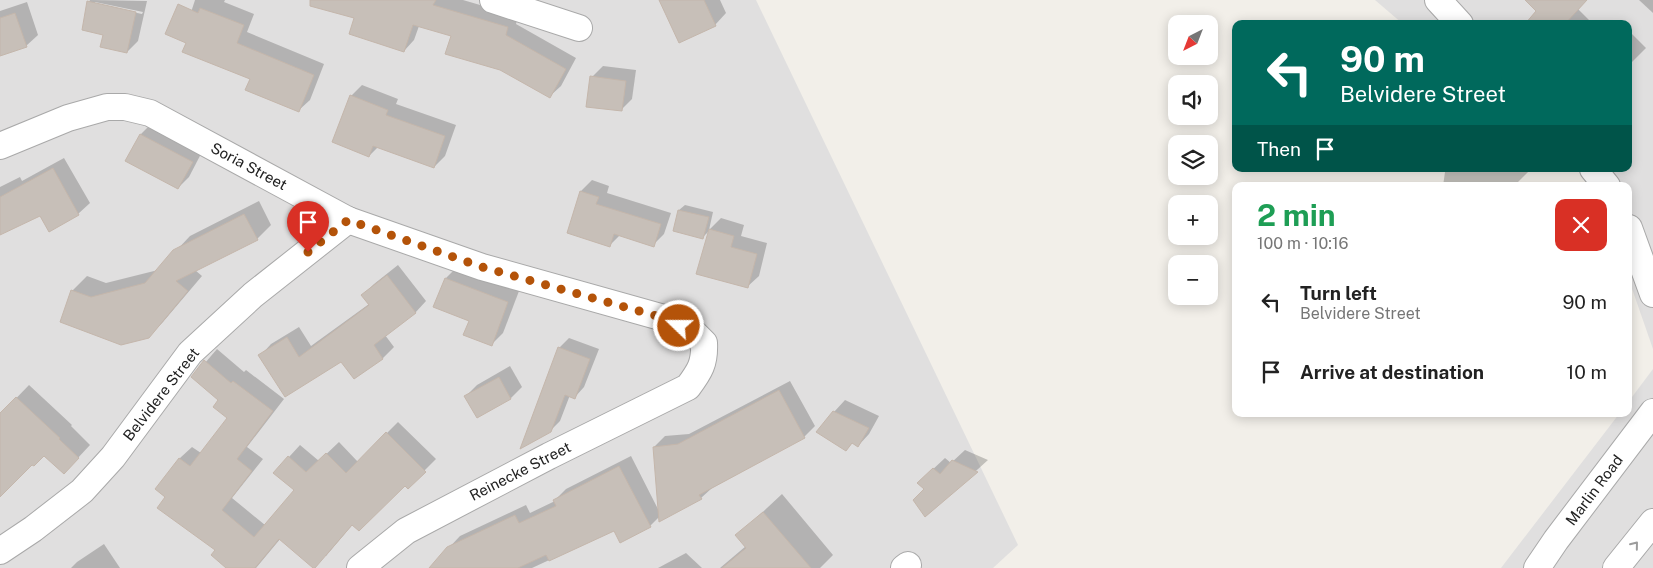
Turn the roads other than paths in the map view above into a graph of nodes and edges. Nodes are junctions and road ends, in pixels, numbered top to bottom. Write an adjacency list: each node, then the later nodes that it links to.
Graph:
1 (493, 0): 4 (street)
2 (1438, 0): 3 (street)
3 (1456, 20)
4 (579, 28)
5 (0, 146): 8 (street, Soria Street)
6 (1596, 172): 7 (street)
7 (1604, 182)
8 (348, 220): 11 (street, Soria Street); 14 (street, Belvidere Street)
9 (1632, 236): 10 (street)
10 (1653, 294)
11 (688, 386): 15 (street, Reinecke Street)
12 (1653, 412): 16 (street, Marlin Road)
13 (1653, 522): 17 (street, one-way to 13)
14 (0, 551)
15 (360, 568)
16 (1537, 568)
17 (1616, 568)

